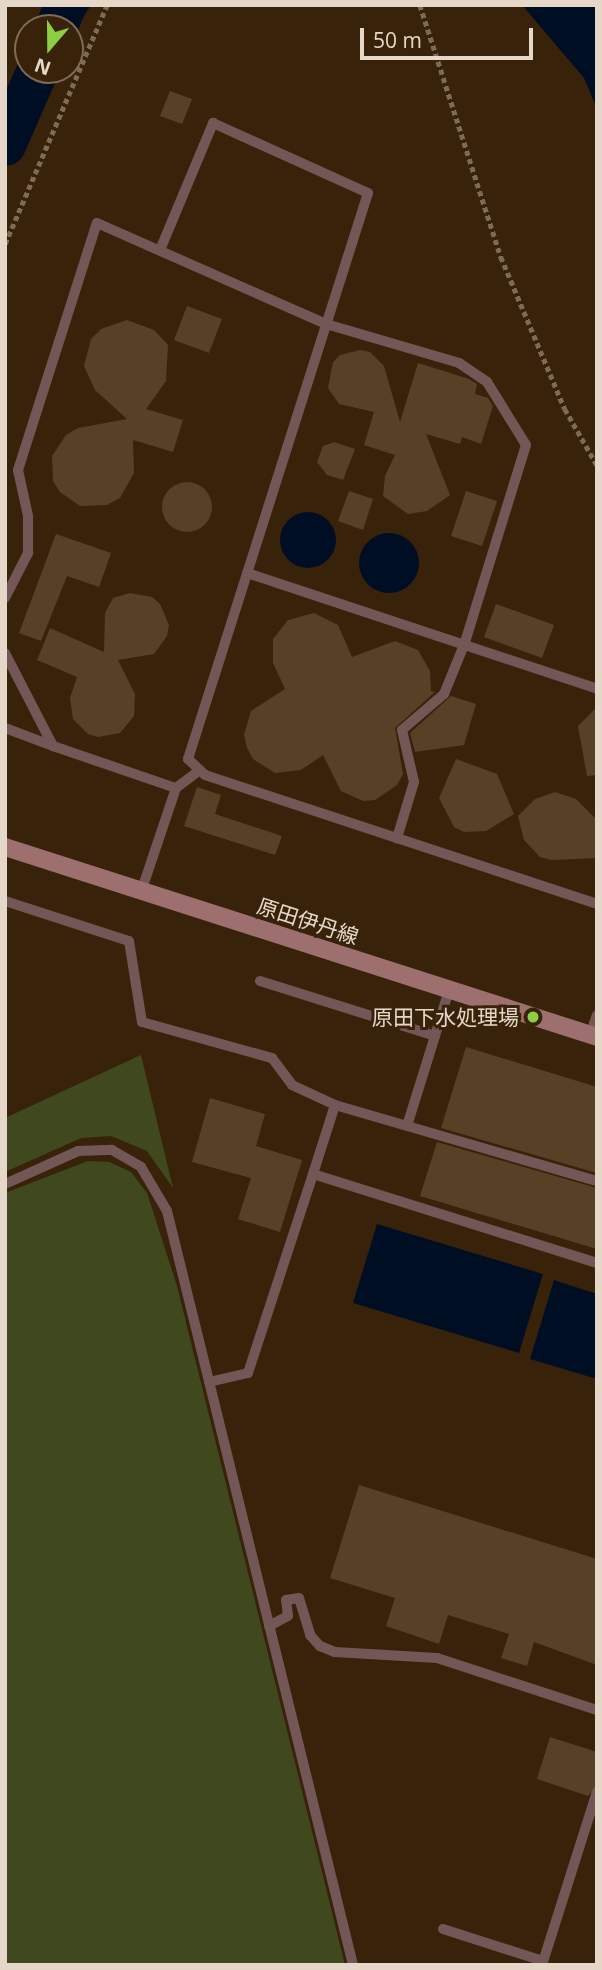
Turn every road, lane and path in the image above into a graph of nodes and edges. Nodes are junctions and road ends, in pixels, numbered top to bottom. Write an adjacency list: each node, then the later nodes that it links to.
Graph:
1 (107, 5): 3 (path)
2 (419, 5): 6 (path)
3 (5, 244)
4 (160, 250): 5 (lane); 5 (lane); 8 (lane)
5 (326, 324): 7 (lane); 9 (lane)
6 (597, 465)
7 (247, 573): 9 (lane); 14 (lane)
8 (5, 598)
9 (464, 645): 11 (lane); 16 (lane)
10 (5, 653): 13 (lane)
11 (597, 688)
12 (5, 728): 13 (lane)
13 (53, 746): 15 (lane)
14 (200, 770): 15 (lane); 16 (lane)
15 (176, 788): 18 (lane)
16 (397, 838): 20 (lane)
17 (5, 847): 18 (street, 原田伊丹線)
18 (141, 892): 22 (street, 原田伊丹線)
19 (5, 901): 26 (lane)
20 (597, 904)
21 (260, 981): 24 (lane)
22 (449, 990): 24 (lane); 25 (street, 原田伊丹線)
23 (597, 1015): 25 (lane)
24 (435, 1036): 27 (lane)
25 (593, 1036)
26 (335, 1105): 27 (lane); 28 (lane)
27 (407, 1126): 29 (lane)
28 (313, 1174): 31 (lane); 32 (lane)
29 (597, 1181)
30 (5, 1184): 32 (lane)
31 (597, 1263)
32 (209, 1382): 33 (lane)
33 (269, 1626): 34 (lane); 38 (lane)
34 (597, 1710)
35 (597, 1792): 37 (lane)
36 (443, 1929): 37 (lane)
37 (543, 1963)
38 (353, 1965)

